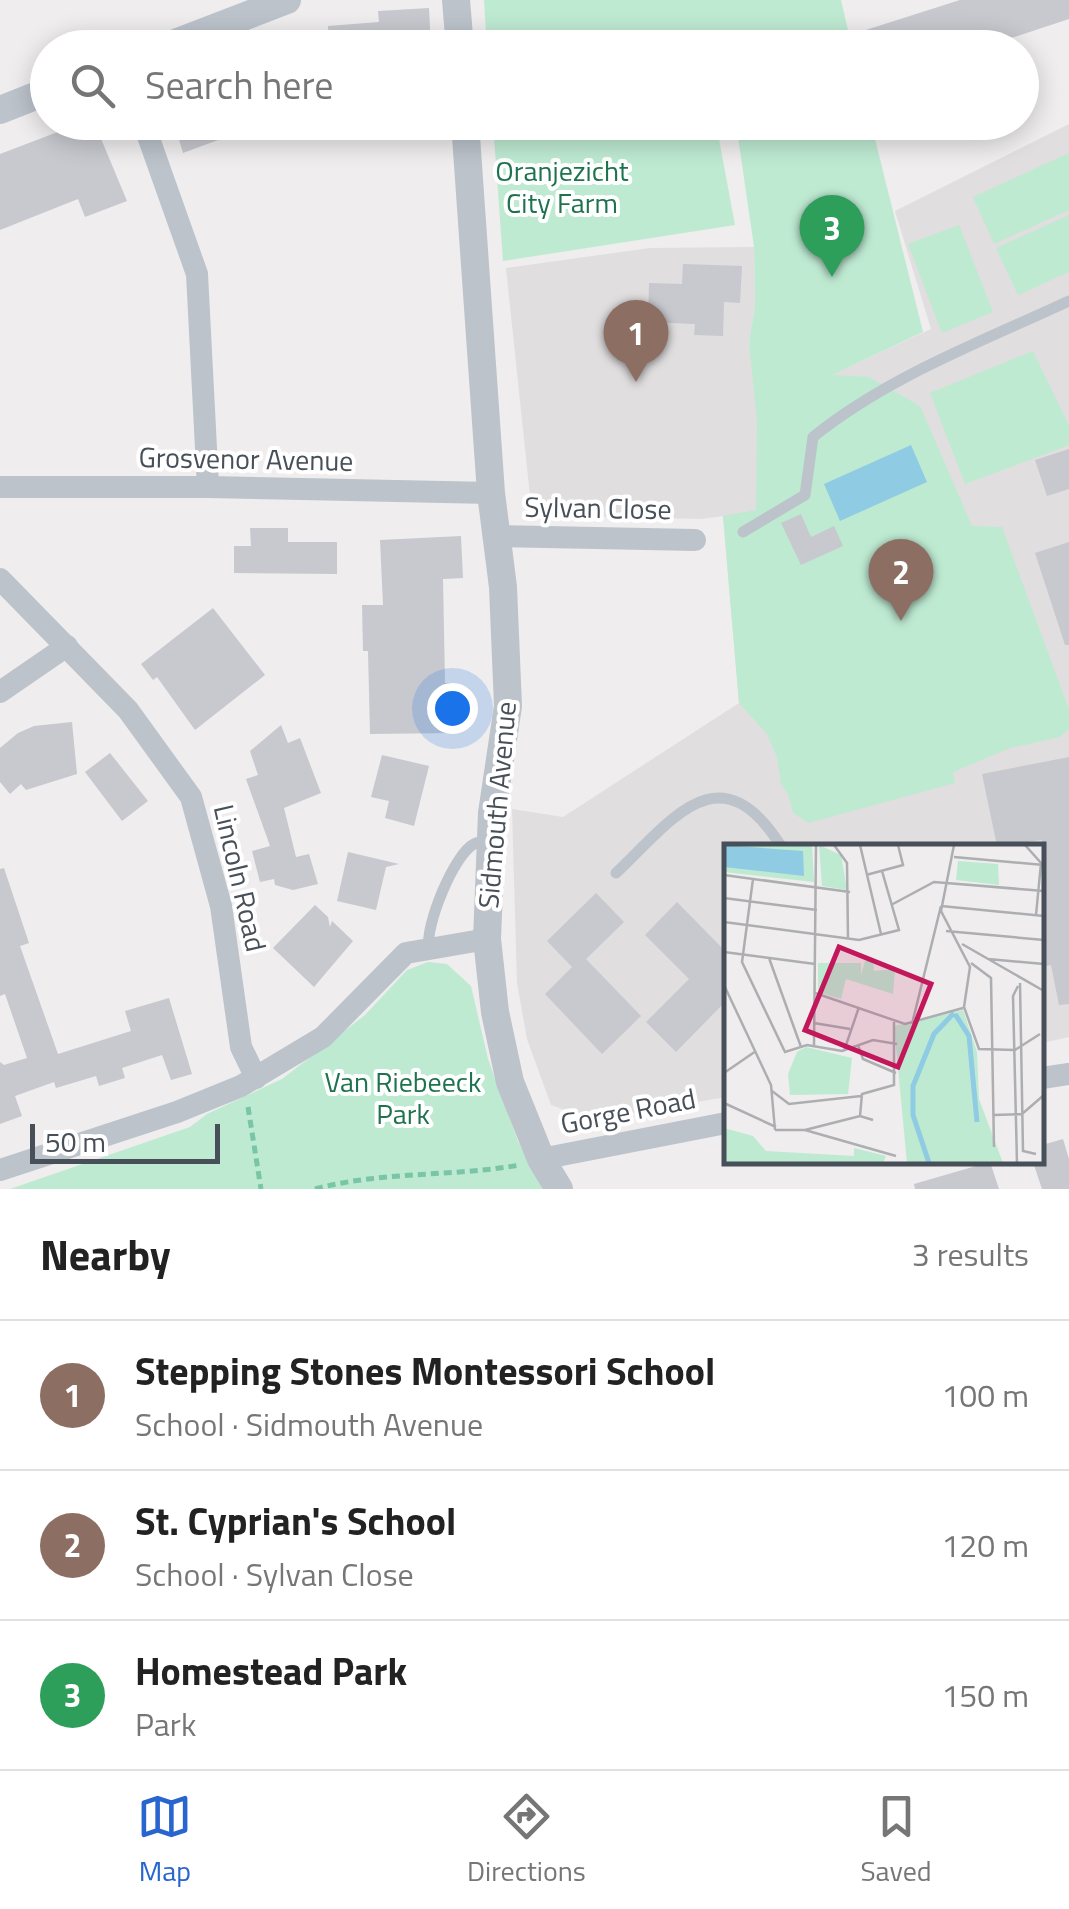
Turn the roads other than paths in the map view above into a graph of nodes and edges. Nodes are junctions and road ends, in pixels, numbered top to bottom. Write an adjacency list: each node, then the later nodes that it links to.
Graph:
1 (287, 0): 3 (street)
2 (456, 0): 4 (street)
3 (209, 30)
4 (458, 30)
5 (30, 98): 6 (street)
6 (0, 110)
7 (149, 140): 11 (street)
8 (466, 140): 12 (street, Sidmouth Avenue)
9 (1069, 302): 13 (lane)
10 (0, 487): 11 (street, Grosvenor Avenue)
11 (208, 487): 12 (street, Grosvenor Avenue)
12 (491, 493): 14 (street, Sidmouth Avenue)
13 (743, 532)
14 (499, 536): 15 (street, Sylvan Close); 19 (street, Sidmouth Avenue)
15 (696, 540)
16 (0, 579): 17 (street, Lincoln Road)
17 (67, 646): 18 (street); 26 (street, Lincoln Road)
18 (0, 692)
19 (490, 840): 22 (street, Sidmouth Avenue); 23 (lane)
20 (778, 844): 21 (lane)
21 (616, 873)
22 (486, 939): 23 (street, Sidmouth Avenue); 28 (street)
23 (429, 948): 26 (street, Sidmouth Avenue)
24 (1069, 1074): 25 (street)
25 (1044, 1078)
26 (248, 1082): 29 (street, Sidmouth Avenue)
27 (724, 1123): 28 (street, Gorge Road)
28 (542, 1161): 30 (street)
29 (0, 1170)
30 (559, 1189)

